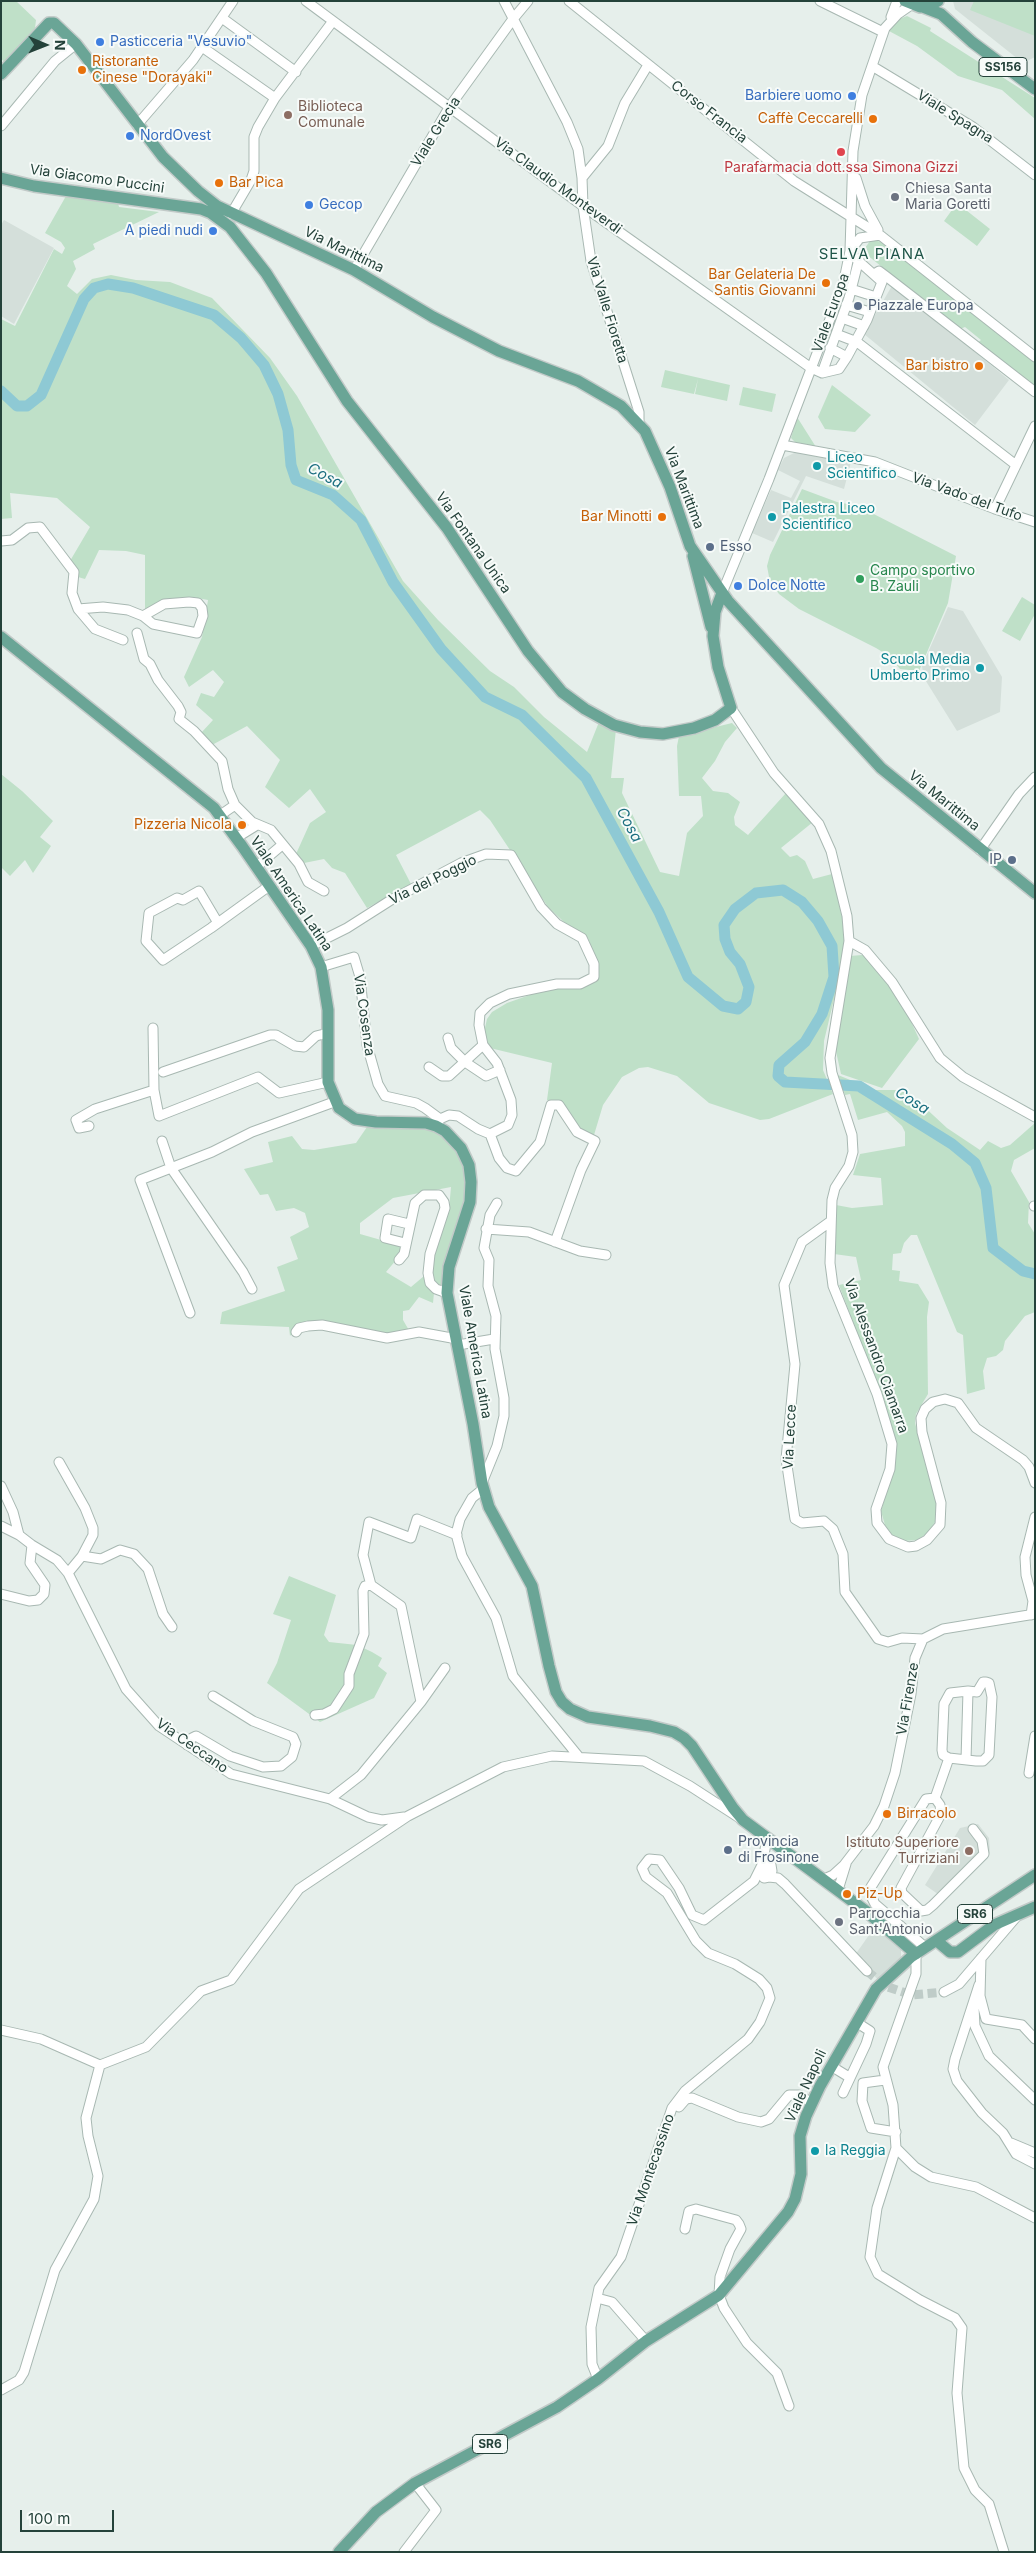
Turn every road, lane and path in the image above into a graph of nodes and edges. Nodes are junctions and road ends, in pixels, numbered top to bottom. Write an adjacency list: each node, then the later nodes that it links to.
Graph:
1 (234, 1): 11 (street)
2 (306, 1): 13 (street, Via Claudio Monteverdi)
3 (504, 1): 12 (street, Via Valle Fioretta)
4 (528, 1): 12 (street, Viale Grecia)
5 (569, 1): 19 (street, Corso Francia)
6 (820, 1): 16 (street)
7 (897, 1): 14 (street)
8 (938, 1): 10 (main road)
9 (943, 1): 15 (main road, SS156)
10 (913, 5): 14 (street); 15 (main road, SS156)
11 (222, 18): 18 (street); 21 (street)
12 (513, 19): 25 (street, Viale Grecia); 31 (street, Via Valle Fioretta)
13 (333, 21): 21 (street); 25 (street, Via Claudio Monteverdi)
14 (889, 22): 16 (street, Viale Europa)
15 (951, 22): 23 (main road, SS156)
16 (883, 32): 20 (street, Viale Europa)
17 (76, 44): 22 (main road, Via Marittima); 26 (main road, Via Marittima); 27 (street)
18 (202, 47): 24 (street); 26 (street)
19 (648, 65): 31 (street); 36 (street, Corso Francia)
20 (872, 66): 28 (street, Viale Europa); 29 (street, Viale Spagna)
21 (296, 72): 24 (street)
22 (1, 74)
23 (1035, 89)
24 (275, 98): 35 (street)
25 (450, 106): 33 (street, Via Claudio Monteverdi); 42 (street, Viale Grecia)
26 (137, 125): 32 (main road, Via Marittima)
27 (1, 126)
28 (853, 168): 36 (street, Viale Europa); 38 (street)
29 (1035, 175)
30 (1, 178): 34 (main road, Via Giacomo Puccini)
31 (582, 178): 33 (street, Via Valle Fioretta)
32 (198, 191): 34 (main road); 35 (main road, Via Marittima)
33 (582, 206): 55 (street, Via Claudio Monteverdi); 58 (street, Via Valle Fioretta)
34 (191, 207): 39 (main road, Via Giacomo Puccini)
35 (227, 211): 37 (main road, Via Marittima)
36 (853, 216): 38 (street, Corso Francia); 40 (street, Viale Europa)
37 (249, 222): 39 (main road); 42 (main road, Via Marittima)
38 (880, 235): 40 (street); 54 (street)
39 (239, 237): 73 (main road, Via Fontana Unica)
40 (850, 252): 41 (street); 55 (street, Viale Europa)
41 (858, 259): 43 (street); 44 (street)
42 (354, 270): 58 (main road, Via Marittima)
43 (874, 274): 45 (street); 57 (street)
44 (851, 289): 45 (street); 46 (street)
45 (876, 297): 47 (street)
46 (846, 304): 47 (street); 48 (street)
47 (870, 312): 49 (street)
48 (842, 318): 49 (street); 50 (street)
49 (864, 326): 51 (street)
50 (836, 334): 51 (street); 52 (street)
51 (857, 342): 53 (street); 61 (street)
52 (830, 348): 53 (street); 56 (street)
53 (847, 357): 56 (street)
54 (1035, 357)
55 (811, 368): 56 (street, Via Claudio Monteverdi); 60 (street, Viale Europa)
56 (822, 373)
57 (1035, 392)
58 (639, 424): 65 (main road, Via Marittima)
59 (1035, 426): 61 (street)
60 (782, 445): 62 (street, Via Vado del Tufo); 66 (street, Viale Europa)
61 (1016, 465): 62 (street)
62 (995, 509): 63 (street, Via Vado del Tufo)
63 (1035, 522)
64 (1, 541): 67 (street)
65 (690, 546): 66 (main road, Via Marittima); 70 (main road)
66 (722, 593): 70 (main road, Via Alessandro Ciamarra); 80 (main road, Via Marittima)
67 (78, 609): 68 (street); 72 (street)
68 (143, 616): 68 (street)
69 (137, 633): 75 (street)
70 (713, 636): 73 (main road, Via Alessandro Ciamarra)
71 (1, 637): 76 (main road, Viale America Latina)
72 (123, 640)
73 (731, 708): 86 (street, Via Alessandro Ciamarra)
74 (1035, 777): 80 (street)
75 (235, 805): 76 (street); 77 (street)
76 (219, 816): 78 (main road, Viale America Latina)
77 (257, 825): 78 (street); 79 (street)
78 (236, 838): 81 (main road, Viale America Latina)
79 (282, 846): 81 (street); 83 (street)
80 (980, 850): 84 (main road, Via Marittima)
81 (256, 867): 82 (main road, Viale America Latina)
82 (269, 886): 85 (street); 87 (main road, Viale America Latina)
83 (324, 890)
84 (1035, 892)
85 (218, 923): 85 (street)
86 (849, 941): 100 (street); 107 (street, Via Alessandro Ciamarra)
87 (311, 946): 88 (main road, Viale America Latina); 92 (street, Via del Poggio)
88 (321, 967): 90 (main road, Viale America Latina); 101 (street, Via Cosenza)
89 (153, 1028): 98 (street)
90 (328, 1033): 96 (street); 97 (main road, Viale America Latina)
91 (448, 1038): 93 (street)
92 (483, 1045): 93 (street); 95 (street, Via del Poggio)
93 (465, 1062): 94 (street); 95 (street)
94 (429, 1067)
95 (500, 1070): 103 (street, Via del Poggio)
96 (163, 1072)
97 (328, 1082): 98 (street); 99 (main road, Viale America Latina)
98 (154, 1090): 102 (street)
99 (334, 1102): 101 (main road); 105 (street)
100 (1035, 1116)
101 (438, 1123): 103 (street); 115 (main road, Viale America Latina)
102 (89, 1126)
103 (490, 1134): 110 (street)
104 (162, 1141): 105 (street)
105 (171, 1168): 114 (street); 116 (street)
106 (497, 1203): 109 (street)
107 (830, 1220): 121 (street, Via Alessandro Ciamarra); 135 (street, Via Lecce)
108 (410, 1224): 111 (street); 111 (street); 115 (street)
109 (486, 1229): 110 (street); 118 (street)
110 (555, 1242): 112 (street)
111 (405, 1244): 113 (street)
112 (606, 1255)
113 (399, 1260)
114 (252, 1290)
115 (447, 1293): 119 (main road, Viale America Latina)
116 (190, 1313)
117 (296, 1332): 119 (street)
118 (494, 1339): 119 (street); 123 (street)
119 (457, 1342): 123 (main road, Viale America Latina)
120 (59, 1462): 129 (street)
121 (1035, 1483)
122 (1, 1486): 126 (street)
123 (482, 1486): 127 (street); 152 (main road, Viale America Latina)
124 (1035, 1517): 133 (street)
125 (1, 1526): 126 (street, Via Ceccano)
126 (19, 1534): 128 (street, Via Ceccano)
127 (457, 1535): 131 (street); 144 (street)
128 (32, 1545): 130 (street, Via Ceccano); 132 (street)
129 (82, 1556): 130 (street); 134 (street)
130 (68, 1572): 142 (street, Via Ceccano)
131 (371, 1585): 139 (street); 140 (street)
132 (1, 1594)
133 (1033, 1614): 135 (street)
134 (172, 1627)
135 (923, 1639): 155 (street, Via Firenze)
136 (445, 1668): 139 (street)
137 (968, 1692): 145 (street); 146 (street); 146 (street)
138 (213, 1696): 142 (street)
139 (421, 1702): 150 (street)
140 (315, 1714)
141 (1035, 1736): 143 (street)
142 (187, 1745): 150 (street, Via Ceccano)
143 (1031, 1751): 147 (street); 148 (street)
144 (580, 1757): 151 (street); 152 (street)
145 (949, 1758): 146 (street); 149 (street)
146 (966, 1760)
147 (1035, 1763)
148 (1029, 1773)
149 (935, 1798): 153 (street); 165 (street)
150 (330, 1799): 151 (street, Via Ceccano)
151 (408, 1816): 174 (street)
152 (743, 1820): 154 (main road, Viale America Latina)
153 (973, 1829)
154 (767, 1839): 156 (street, Via Montecassino); 159 (main road, Viale America Latina)
155 (848, 1860): 159 (street); 161 (street)
156 (763, 1861): 158 (street); 160 (street, Via Montecassino)
157 (1035, 1875): 164 (main road, SR6)
158 (769, 1877): 160 (street); 167 (street)
159 (824, 1879): 161 (main road, Viale America Latina)
160 (754, 1881): 181 (street, Via Montecassino)
161 (838, 1890): 165 (main road, Viale America Latina)
162 (1035, 1907): 163 (main road)
163 (1019, 1912): 164 (main road); 166 (street)
164 (937, 1941): 165 (main road, SR6)
165 (921, 1951): 171 (main road, Viale Napoli); 177 (street)
166 (981, 1958): 168 (street); 169 (street)
167 (866, 1971)
168 (980, 1985): 170 (street); 173 (street)
169 (944, 1992)
170 (975, 1996): 179 (street); 183 (street)
171 (856, 2022): 175 (main road, Viale Napoli); 176 (street)
172 (1, 2030): 174 (street)
173 (1035, 2039)
174 (100, 2066): 193 (street)
175 (831, 2066): 176 (street); 180 (main road, Viale Napoli)
176 (849, 2076): 178 (street)
177 (885, 2080): 182 (street); 182 (street)
178 (843, 2093)
179 (1035, 2100)
180 (812, 2103): 181 (street); 189 (main road, Viale Napoli)
181 (668, 2118): 190 (street, Via Montecassino)
182 (896, 2132): 184 (street)
183 (1011, 2143): 185 (street); 186 (street)
184 (896, 2148): 187 (street); 198 (street)
185 (1035, 2153)
186 (1035, 2164)
187 (1035, 2218)
188 (685, 2229): 189 (street)
189 (719, 2295): 191 (main road, Viale Napoli); 194 (street)
190 (597, 2298): 191 (street); 192 (street, Via Montecassino)
191 (646, 2341): 192 (main road, SR6)
192 (598, 2380): 195 (main road, SR6)
193 (1, 2390)
194 (790, 2406)
195 (416, 2483): 196 (main road, SR6); 197 (street)
196 (339, 2552)
197 (404, 2552)
198 (1004, 2552)

